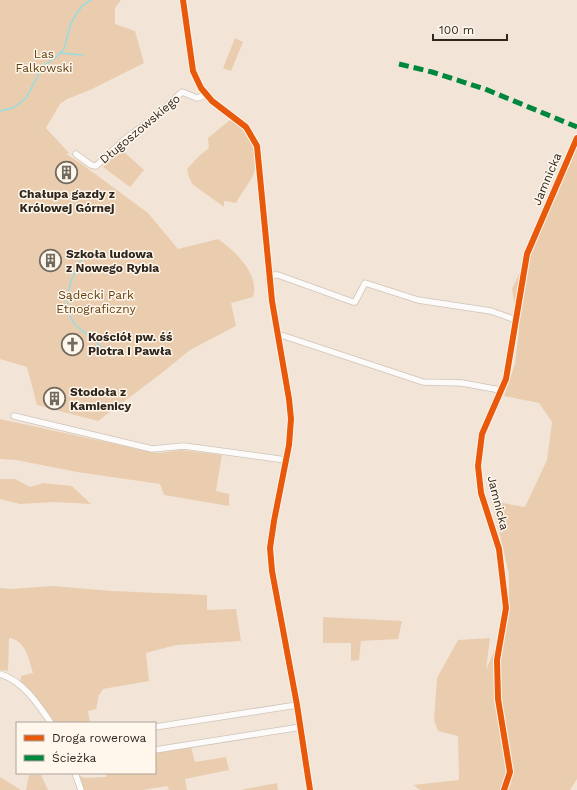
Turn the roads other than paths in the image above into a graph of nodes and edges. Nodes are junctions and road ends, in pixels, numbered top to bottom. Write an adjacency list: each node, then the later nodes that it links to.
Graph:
1 (183, 0): 2 (street)
2 (207, 95): 4 (street, Długoszowskiego); 5 (street)
3 (577, 138): 6 (street, Jamnicka)
4 (76, 154)
5 (269, 279): 6 (street); 7 (street)
6 (516, 320): 8 (street, Jamnicka)
7 (278, 334): 8 (street); 10 (street)
8 (500, 390): 20 (street, Jamnicka)
9 (14, 416): 10 (street)
10 (286, 460): 12 (street)
11 (0, 674): 13 (street)
12 (297, 705): 14 (street); 15 (street)
13 (50, 722)
14 (156, 727)
15 (301, 727): 16 (street); 19 (street)
16 (156, 750)
17 (75, 774): 18 (street)
18 (81, 790)
19 (310, 790)
20 (504, 790)

